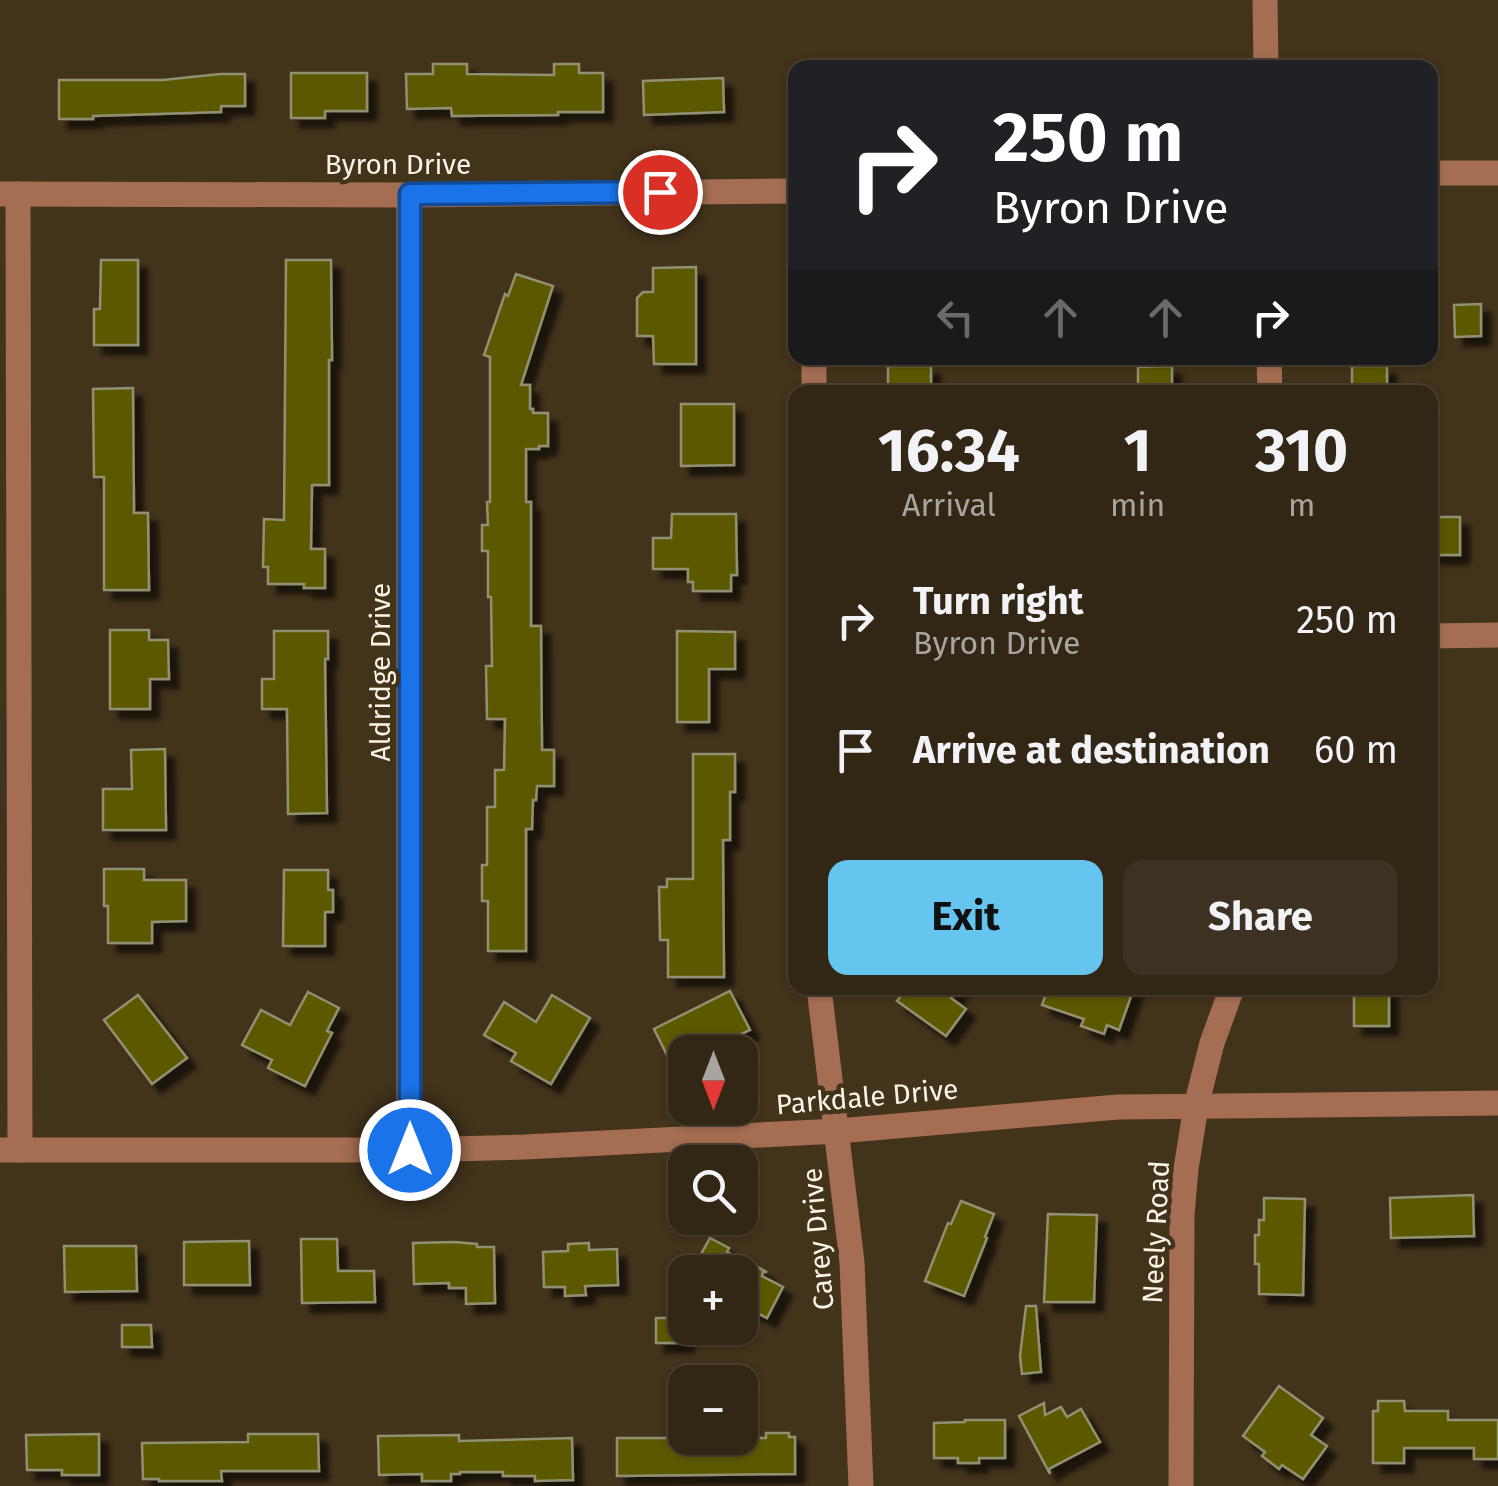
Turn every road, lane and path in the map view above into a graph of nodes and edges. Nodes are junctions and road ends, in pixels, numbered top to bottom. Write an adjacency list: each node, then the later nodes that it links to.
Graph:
1 (1265, 0): 2 (street)
2 (1266, 60)
3 (1498, 172): 4 (street)
4 (1438, 173)
5 (788, 191): 7 (street, Byron Drive)
6 (9, 194): 7 (street, Byron Drive); 15 (street)
7 (410, 194): 16 (street, Aldridge Drive)
8 (1498, 635): 9 (street)
9 (1438, 636)
10 (820, 995): 14 (street, Carey Drive)
11 (1229, 995): 13 (street, Neely Road)
12 (1498, 1103): 13 (street, Parkdale Drive)
13 (1196, 1106): 14 (street, Parkdale Drive); 18 (street, Neely Road)
14 (838, 1131): 16 (street, Parkdale Drive); 17 (street, Carey Drive)
15 (10, 1150): 16 (street, Parkdale Drive)
16 (410, 1150)
17 (860, 1486)
18 (1180, 1486)

